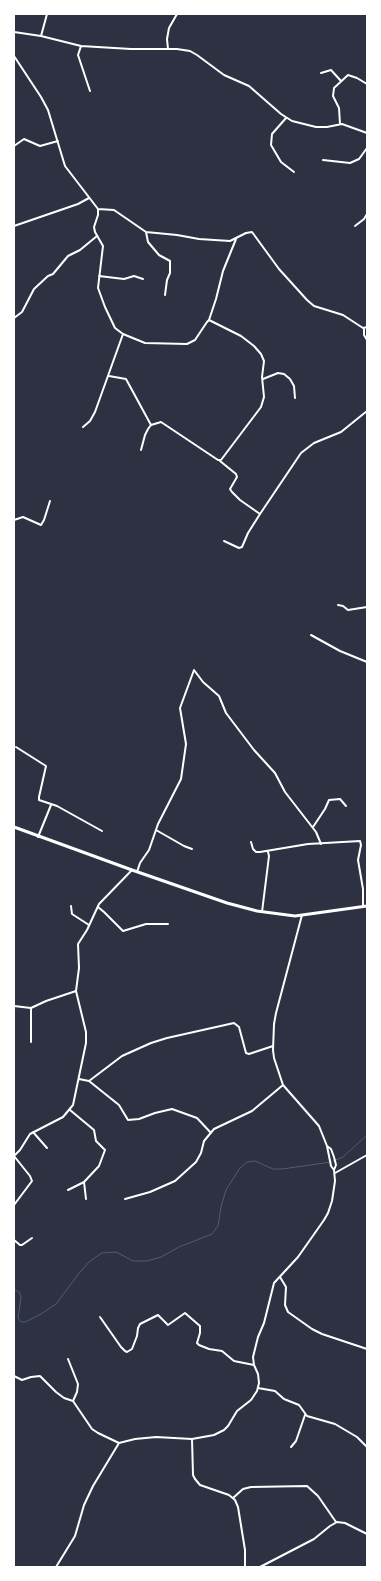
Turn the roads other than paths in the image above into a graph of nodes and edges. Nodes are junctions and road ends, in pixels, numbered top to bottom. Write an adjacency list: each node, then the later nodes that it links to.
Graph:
1 (47, 14): 4 (street)
2 (177, 14): 6 (street)
3 (14, 32): 4 (street)
4 (41, 36): 5 (street)
5 (81, 46): 6 (street); 11 (street)
6 (168, 49): 12 (street)
7 (14, 56): 15 (street)
8 (321, 73): 9 (street)
9 (341, 81): 10 (street); 13 (street)
10 (367, 84)
11 (90, 91)
12 (286, 118): 13 (street); 19 (street)
13 (340, 124): 14 (street)
14 (367, 134)
15 (58, 141): 16 (street); 20 (street)
16 (14, 146)
17 (367, 148): 18 (street)
18 (323, 160)
19 (294, 172)
20 (89, 198): 21 (street); 23 (street)
21 (98, 209): 25 (street); 26 (street)
22 (367, 214): 24 (street)
23 (14, 226)
24 (355, 226)
25 (146, 232): 27 (street); 30 (street)
26 (97, 236): 28 (street); 31 (street)
27 (236, 239): 32 (street); 33 (street)
28 (99, 276): 29 (street); 34 (street)
29 (142, 279)
30 (165, 295)
31 (14, 318)
32 (209, 320): 34 (street); 37 (street)
33 (366, 328): 35 (street)
34 (123, 334): 36 (street)
35 (367, 340)
36 (109, 376): 40 (street); 41 (street)
37 (263, 379): 38 (street); 43 (street)
38 (295, 398)
39 (367, 411): 45 (street)
40 (151, 425): 42 (street); 43 (street)
41 (83, 427)
42 (141, 450)
43 (220, 460): 45 (street)
44 (50, 501): 46 (street)
45 (260, 514): 47 (street)
46 (14, 520)
47 (224, 541)
48 (338, 605): 49 (street)
49 (367, 607)
50 (312, 635): 51 (street)
51 (367, 662)
52 (16, 747): 53 (street)
53 (51, 805): 58 (street); 59 (street)
54 (346, 806): 56 (street)
55 (14, 827): 59 (street)
56 (313, 827): 57 (street); 61 (street)
57 (156, 830): 62 (street); 65 (street)
58 (102, 831)
59 (38, 837): 64 (street)
60 (251, 842): 63 (street)
61 (321, 844): 63 (street); 67 (street)
62 (192, 849)
63 (268, 852): 69 (street)
64 (132, 870): 65 (street); 68 (street)
65 (137, 872): 69 (street)
66 (71, 906): 72 (street)
67 (365, 906): 70 (street)
68 (98, 907): 71 (street); 72 (street)
69 (262, 912): 70 (street)
70 (302, 914): 77 (street)
71 (168, 924)
72 (89, 925): 73 (street)
73 (76, 991): 75 (street); 78 (street)
74 (14, 1006): 75 (street)
75 (31, 1008): 76 (street)
76 (32, 1042)
77 (273, 1046): 79 (street); 80 (street)
78 (78, 1079): 79 (street); 81 (street)
79 (89, 1081): 83 (street)
80 (283, 1085): 83 (street); 84 (street)
81 (70, 1110): 82 (street); 89 (street)
82 (33, 1132): 85 (street); 87 (street)
83 (211, 1133): 92 (street)
84 (327, 1146): 88 (street); 88 (street)
85 (47, 1148)
86 (367, 1155): 88 (street)
87 (14, 1156): 93 (street)
88 (335, 1171): 96 (street)
89 (84, 1182): 90 (street); 91 (street)
90 (68, 1190)
91 (86, 1199)
92 (125, 1200)
93 (14, 1206)
94 (32, 1238): 95 (street)
95 (14, 1240)
96 (280, 1277): 98 (street); 100 (street)
97 (100, 1317): 100 (street)
98 (367, 1349)
99 (68, 1359): 103 (street)
100 (254, 1365): 102 (street)
101 (14, 1376): 103 (street)
102 (258, 1388): 104 (street); 105 (street)
103 (73, 1401): 106 (street)
104 (305, 1415): 107 (street); 108 (street)
105 (192, 1439): 106 (street); 109 (street)
106 (119, 1443): 112 (street)
107 (291, 1447)
108 (367, 1447)
109 (233, 1498): 110 (street); 113 (street)
110 (336, 1522): 111 (street); 114 (street)
111 (367, 1534)
112 (56, 1567)
113 (244, 1567)
114 (260, 1567)

